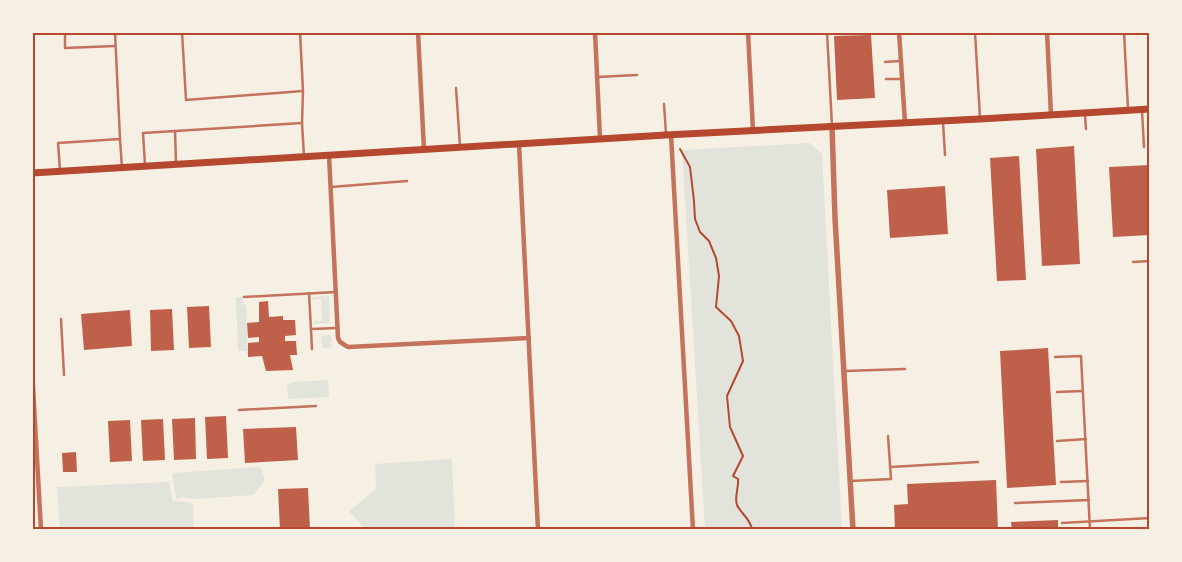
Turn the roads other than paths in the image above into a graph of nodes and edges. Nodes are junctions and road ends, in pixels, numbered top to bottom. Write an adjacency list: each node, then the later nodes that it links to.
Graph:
1 (65, 32): 13 (lane)
2 (115, 32): 13 (lane)
3 (182, 32): 21 (lane)
4 (300, 32): 21 (lane)
5 (418, 32): 41 (street)
6 (595, 32): 17 (street)
7 (748, 32): 34 (street)
8 (827, 32): 31 (lane)
9 (899, 32): 15 (street)
10 (975, 32): 27 (lane)
11 (1047, 32): 26 (street)
12 (1124, 32): 24 (lane)
13 (115, 46): 36 (lane)
14 (885, 62): 15 (lane)
15 (900, 62): 19 (street)
16 (637, 75): 17 (lane)
17 (597, 77): 37 (street)
18 (886, 79): 19 (lane)
19 (902, 79): 29 (street)
20 (456, 88): 39 (lane)
21 (303, 91): 30 (lane)
22 (664, 104): 35 (lane)
23 (1146, 109): 24 (main road); 40 (lane)
24 (1128, 110): 25 (main road)
25 (1084, 113): 26 (main road); 32 (lane)
26 (1051, 115): 27 (main road)
27 (980, 119): 28 (main road)
28 (943, 120): 29 (main road); 43 (lane)
29 (905, 122): 31 (main road)
30 (302, 123): 33 (lane); 44 (lane)
31 (832, 127): 34 (main road); 65 (street)
32 (1086, 129)
33 (175, 131): 45 (lane); 46 (lane)
34 (753, 131): 35 (main road)
35 (669, 135): 37 (main road); 86 (street)
36 (120, 139): 47 (lane); 48 (lane)
37 (600, 139): 38 (main road)
38 (519, 144): 39 (main road); 60 (street)
39 (460, 147): 41 (main road)
40 (1144, 148)
41 (424, 150): 42 (main road)
42 (329, 155): 44 (main road); 51 (street)
43 (944, 155)
44 (304, 157): 45 (main road)
45 (176, 164): 46 (main road)
46 (145, 166): 47 (main road)
47 (122, 168): 48 (main road)
48 (60, 171): 49 (main road)
49 (32, 173)
50 (408, 181): 51 (lane)
51 (331, 186): 54 (street)
52 (1133, 262): 53 (lane)
53 (1150, 262)
54 (336, 292): 55 (lane); 58 (street)
55 (309, 294): 56 (lane); 59 (lane)
56 (244, 297)
57 (61, 319): 66 (lane)
58 (338, 328): 59 (lane); 60 (street)
59 (311, 329): 61 (lane)
60 (529, 338): 85 (street)
61 (312, 348)
62 (1055, 357): 67 (lane)
63 (32, 368): 84 (street)
64 (905, 369): 65 (lane)
65 (844, 371): 76 (street)
66 (64, 374)
67 (1083, 391): 68 (lane); 72 (lane)
68 (1057, 392)
69 (316, 406): 70 (lane)
70 (239, 410)
71 (888, 436): 75 (lane)
72 (1086, 439): 73 (lane); 77 (lane)
73 (1057, 440)
74 (978, 462): 75 (lane)
75 (890, 467): 76 (lane)
76 (850, 481): 87 (street)
77 (1088, 481): 78 (lane); 79 (lane)
78 (1061, 482)
79 (1089, 500): 80 (lane); 82 (lane)
80 (1015, 503)
81 (1150, 518): 82 (lane)
82 (1090, 521): 83 (lane); 88 (lane)
83 (1062, 522)
84 (41, 530)
85 (538, 530)
86 (693, 530)
87 (853, 530)
88 (1090, 530)

